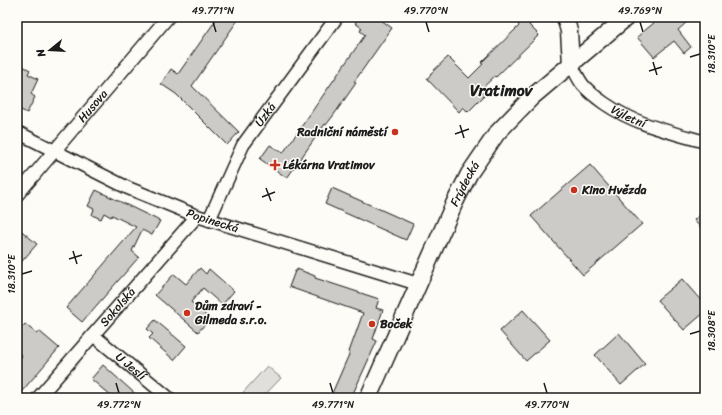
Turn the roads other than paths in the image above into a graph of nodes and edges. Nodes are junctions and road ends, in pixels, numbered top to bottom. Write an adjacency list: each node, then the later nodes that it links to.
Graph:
1 (168, 17): 8 (street, Husova)
2 (337, 17): 11 (street, Úzká)
3 (565, 17): 5 (main road)
4 (627, 17): 5 (main road, Frýdecká)
5 (571, 64): 7 (street, Výletní); 12 (main road, Frýdecká)
6 (17, 132): 8 (street, Popinecká)
7 (705, 142)
8 (54, 151): 9 (street, Husova); 10 (street, Popinecká)
9 (17, 194)
10 (197, 216): 11 (street, Popinecká); 13 (street, Sokolská)
11 (209, 220): 12 (street, Popinecká)
12 (418, 284): 16 (main road, Frýdecká)
13 (93, 335): 14 (street, Sokolská); 15 (street, U Jeslí)
14 (38, 398)
15 (169, 398)
16 (368, 398)

